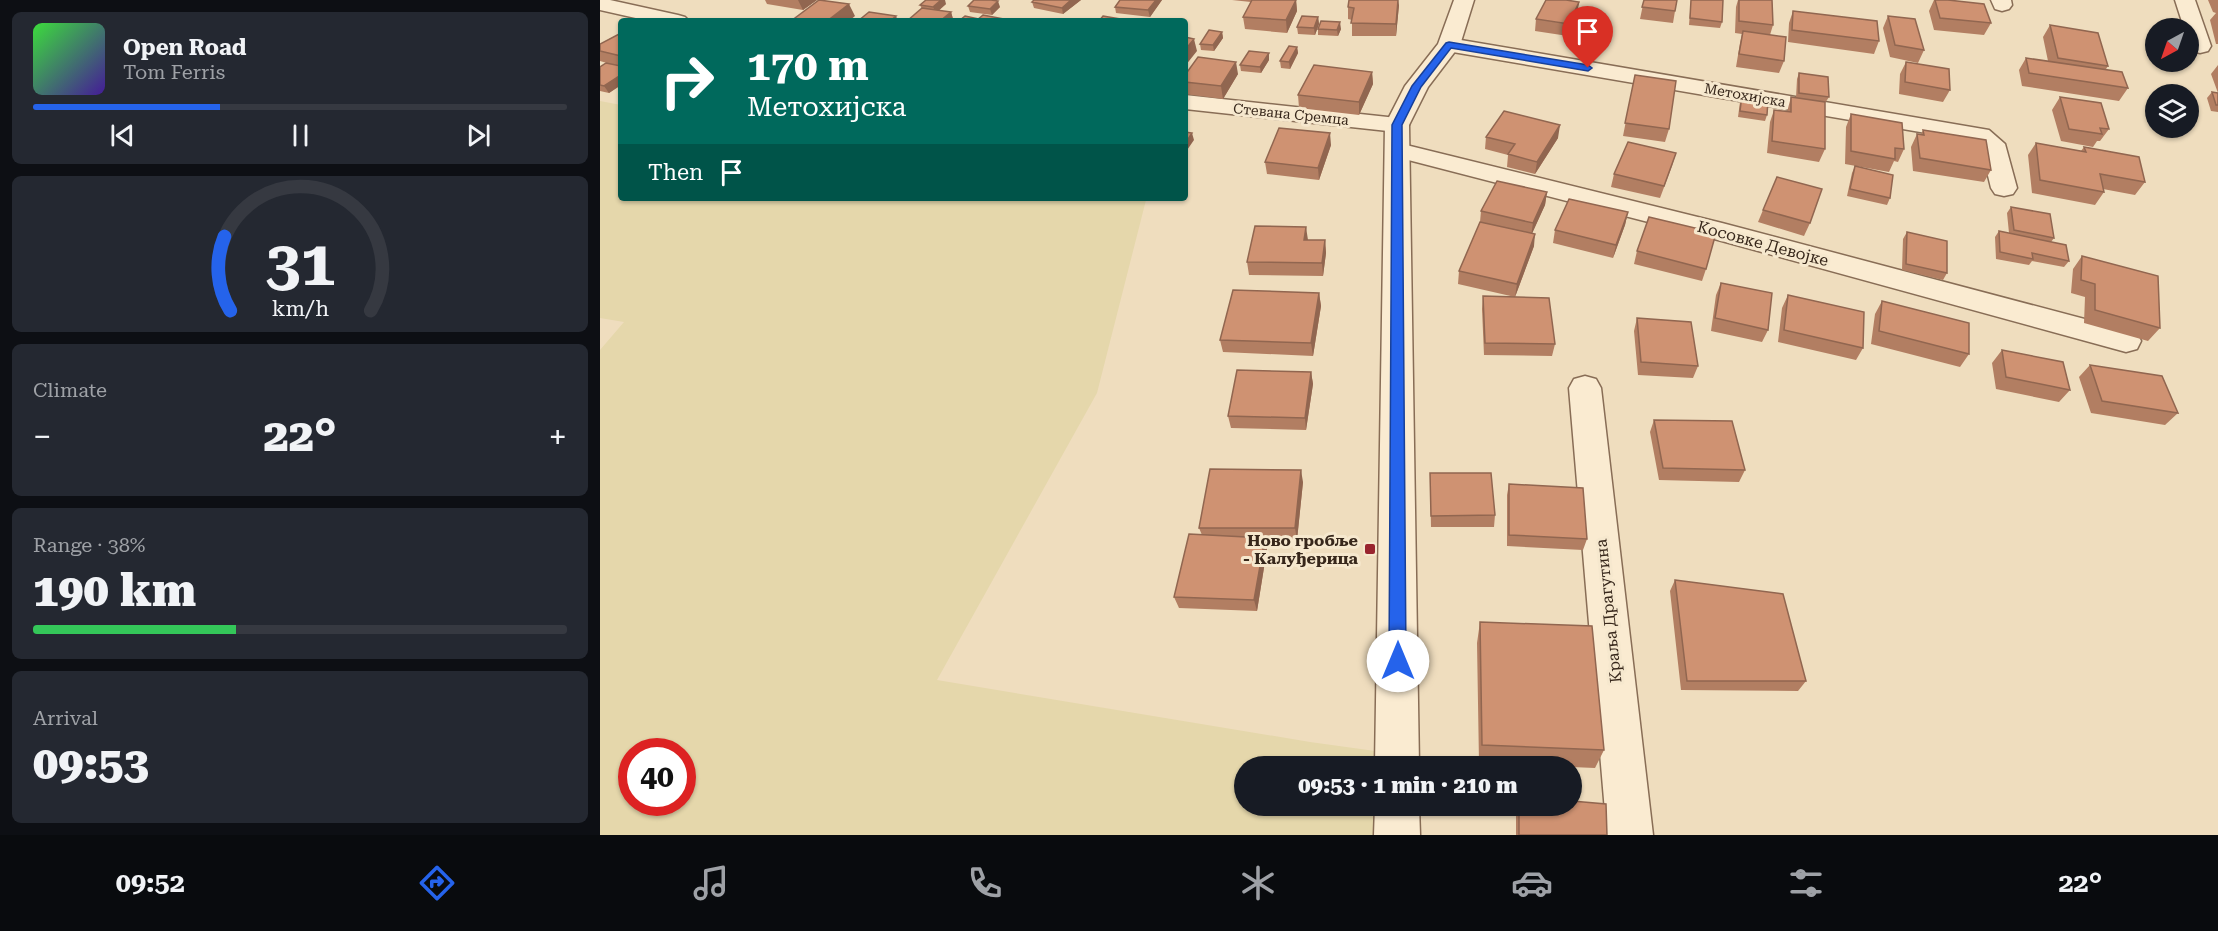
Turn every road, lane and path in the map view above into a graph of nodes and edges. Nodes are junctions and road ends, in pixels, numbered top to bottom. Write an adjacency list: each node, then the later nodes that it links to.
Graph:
1 (1464, 0): 5 (street)
2 (2185, 0): 6 (street)
3 (600, 4): 4 (street)
4 (664, 18)
5 (1449, 45): 8 (street); 9 (street, Метохијска)
6 (2200, 46)
7 (1188, 103): 8 (street, Стевана Сремца)
8 (1397, 138): 10 (street, Косовке Девојке); 12 (street)
9 (2004, 188)
10 (2126, 341)
11 (1585, 388): 15 (street, Краља Драгутина)
12 (1397, 756)
13 (1397, 816): 14 (street)
14 (1397, 835)
15 (1630, 835)

